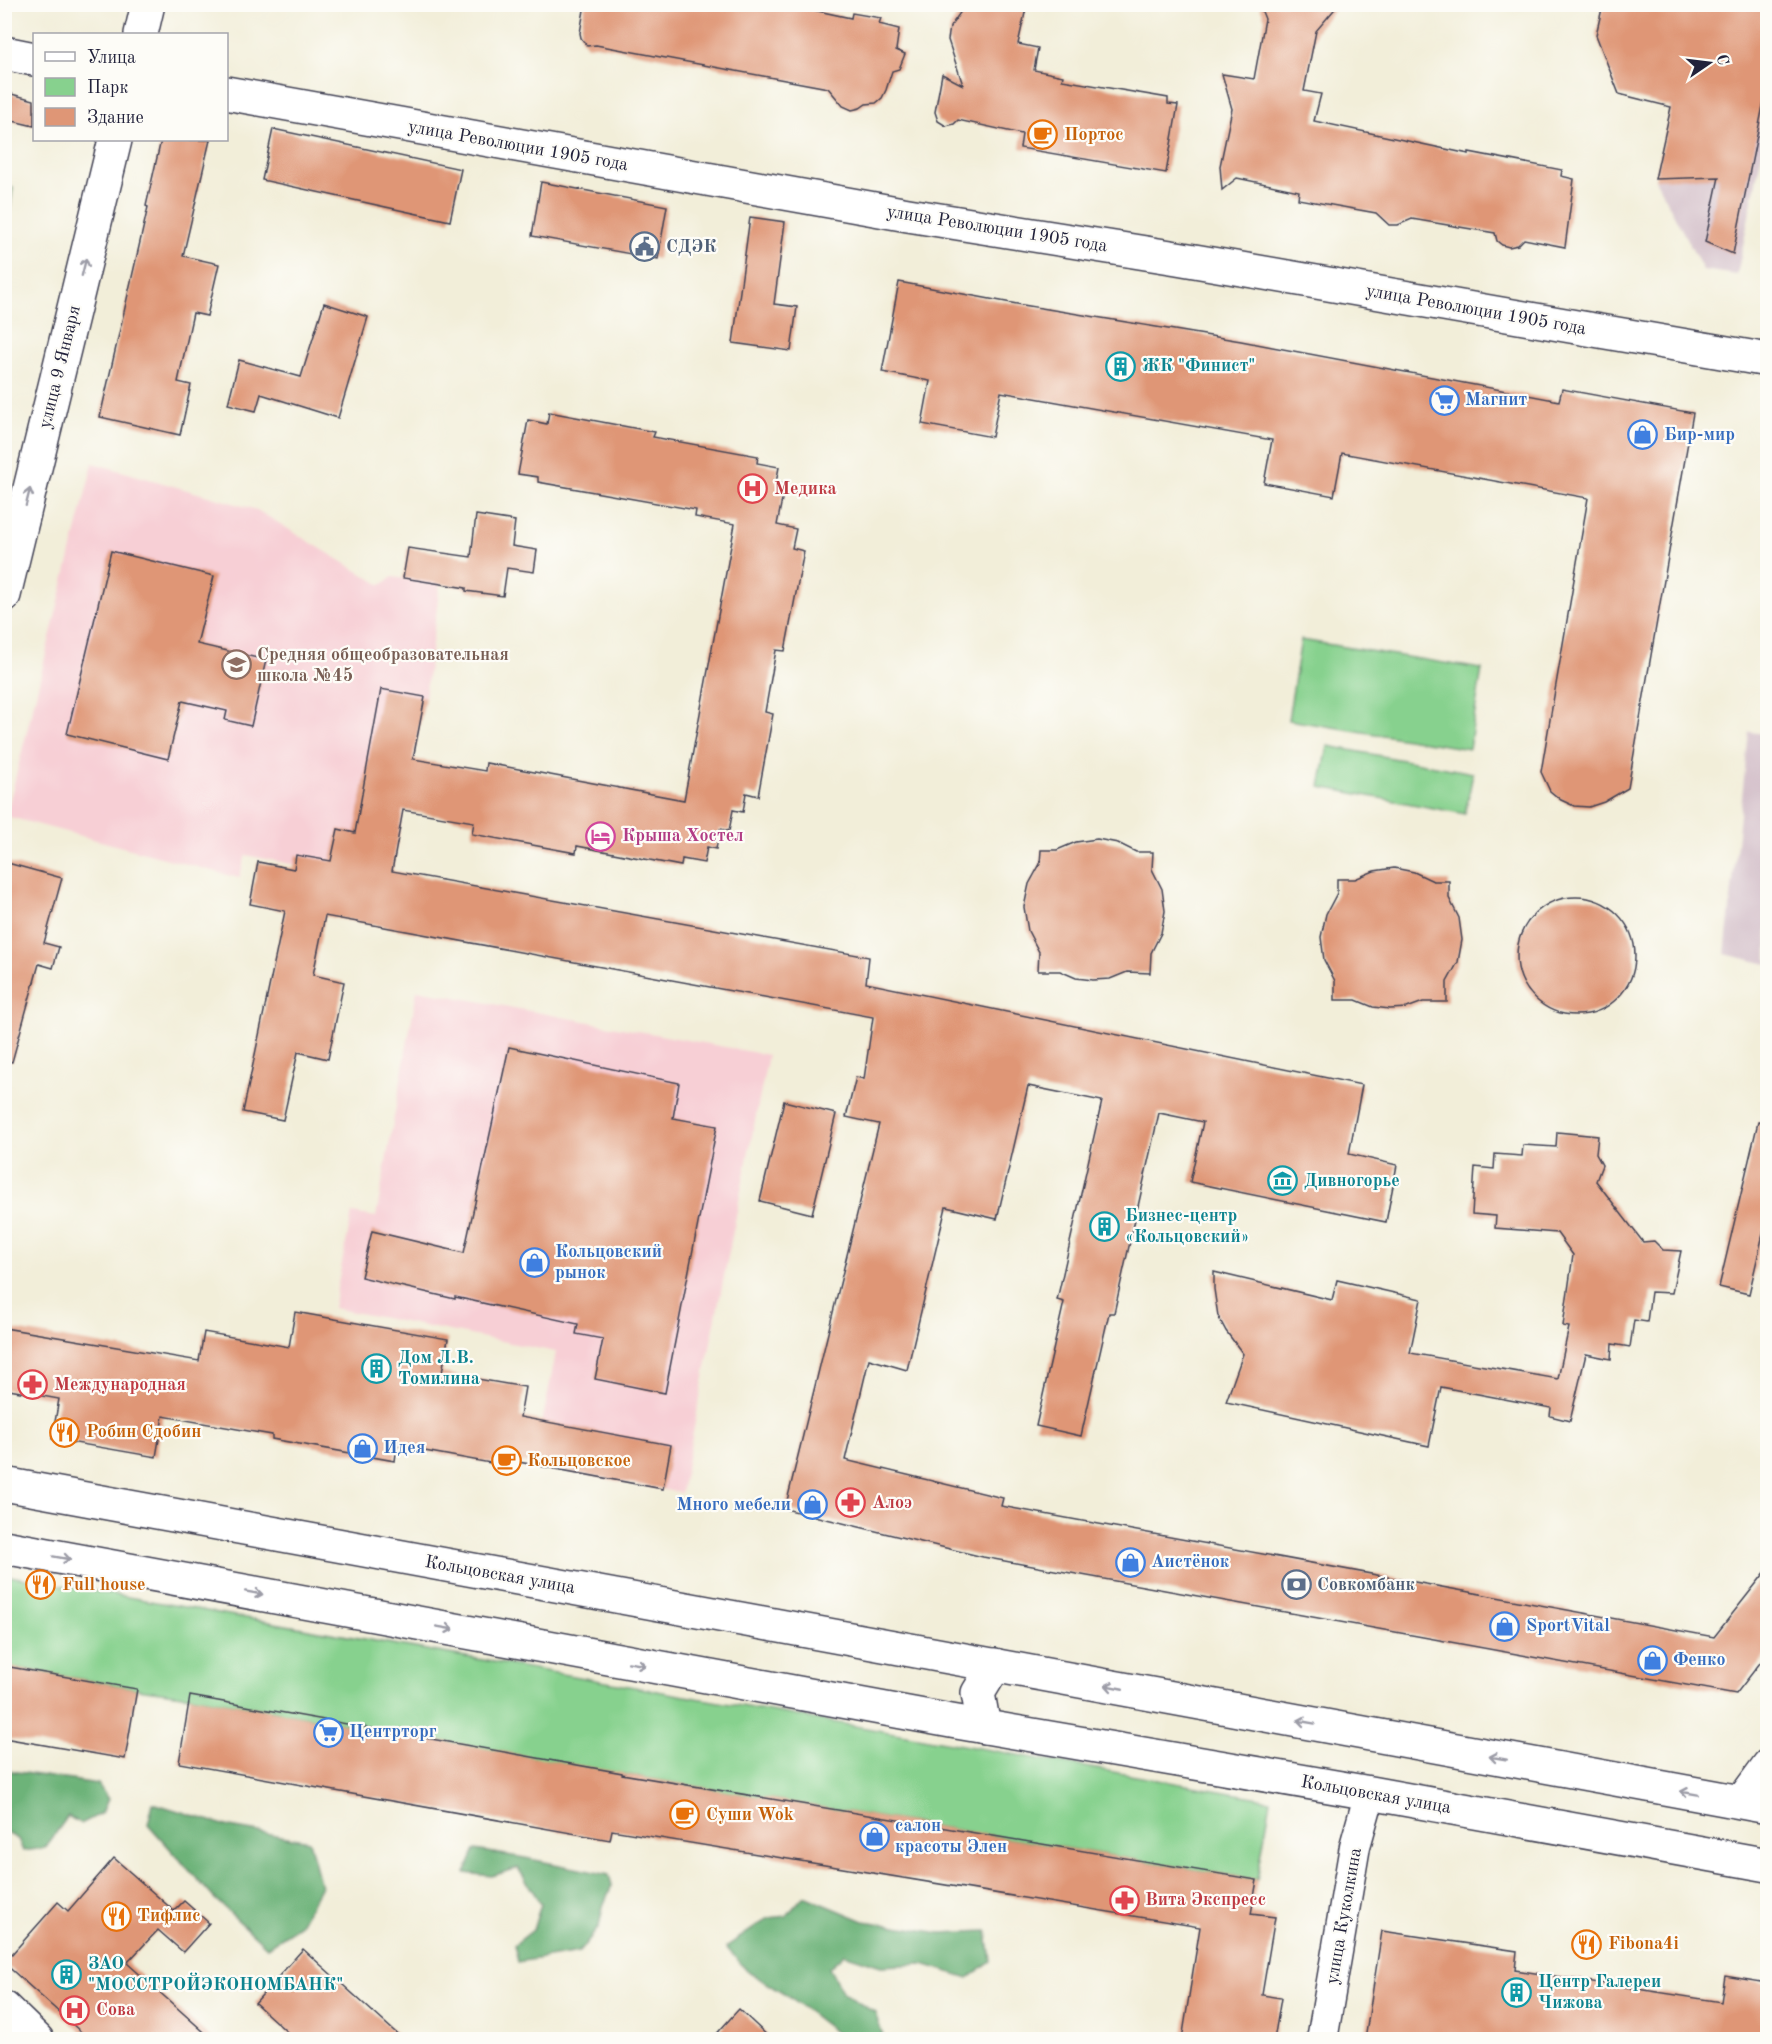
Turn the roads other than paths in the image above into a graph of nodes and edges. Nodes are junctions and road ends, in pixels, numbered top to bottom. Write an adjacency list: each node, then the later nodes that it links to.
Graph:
1 (148, 4): 2 (main road)
2 (141, 33)
3 (4, 53): 4 (main road)
4 (33, 59)
5 (228, 93): 7 (main road, улица Революции 1905 года)
6 (115, 141): 8 (main road, улица 9 Января, one-way to 6)
7 (1767, 360)
8 (4, 595)
9 (4, 1484): 11 (main road, Кольцовская улица)
10 (4, 1547): 12 (main road, Кольцовская улица, one-way to 12)
11 (995, 1665): 12 (main road); 15 (main road, Кольцовская улица, one-way to 11)
12 (984, 1727): 14 (main road, Кольцовская улица)
13 (1767, 1764): 15 (street)
14 (1370, 1793): 16 (main road, Кольцовская улица); 19 (street, улица Куколкина)
15 (1754, 1805)
16 (1767, 1865)
17 (4, 2008): 18 (main road)
18 (37, 2040)
19 (1322, 2040)

